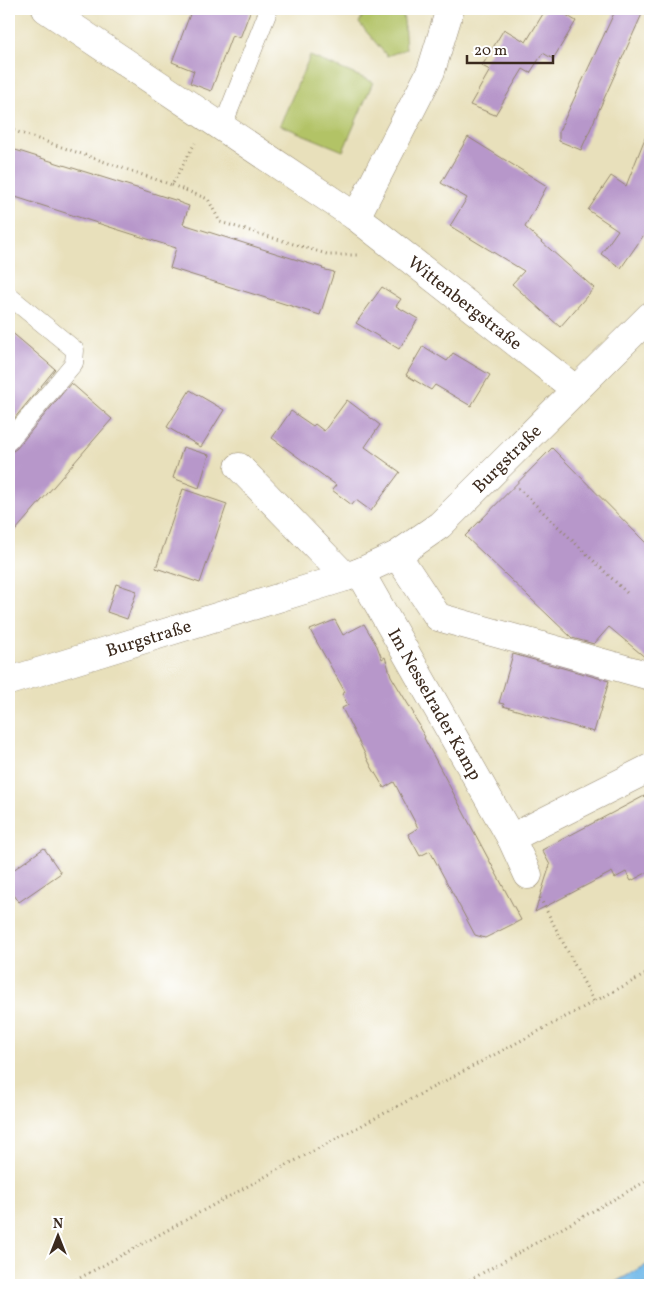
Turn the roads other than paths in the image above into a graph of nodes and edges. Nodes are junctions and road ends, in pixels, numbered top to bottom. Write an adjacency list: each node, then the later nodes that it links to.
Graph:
1 (46, 9): 4 (street, Wittenbergstraße)
2 (269, 9): 4 (lane)
3 (450, 9): 5 (street)
4 (215, 123): 5 (street, Wittenbergstraße)
5 (356, 217): 8 (street, Wittenbergstraße)
6 (9, 296): 9 (lane)
7 (650, 316): 8 (street, Burgstraße)
8 (575, 389): 11 (street, Burgstraße)
9 (9, 441)
10 (239, 467): 12 (street)
11 (397, 555): 12 (street, Burgstraße); 13 (street)
12 (353, 574): 14 (street, Burgstraße); 16 (street, Im Nesselrader Kamp)
13 (650, 676)
14 (9, 681)
15 (650, 768): 16 (street)
16 (511, 838): 17 (street, Im Nesselrader Kamp)
17 (528, 875)

